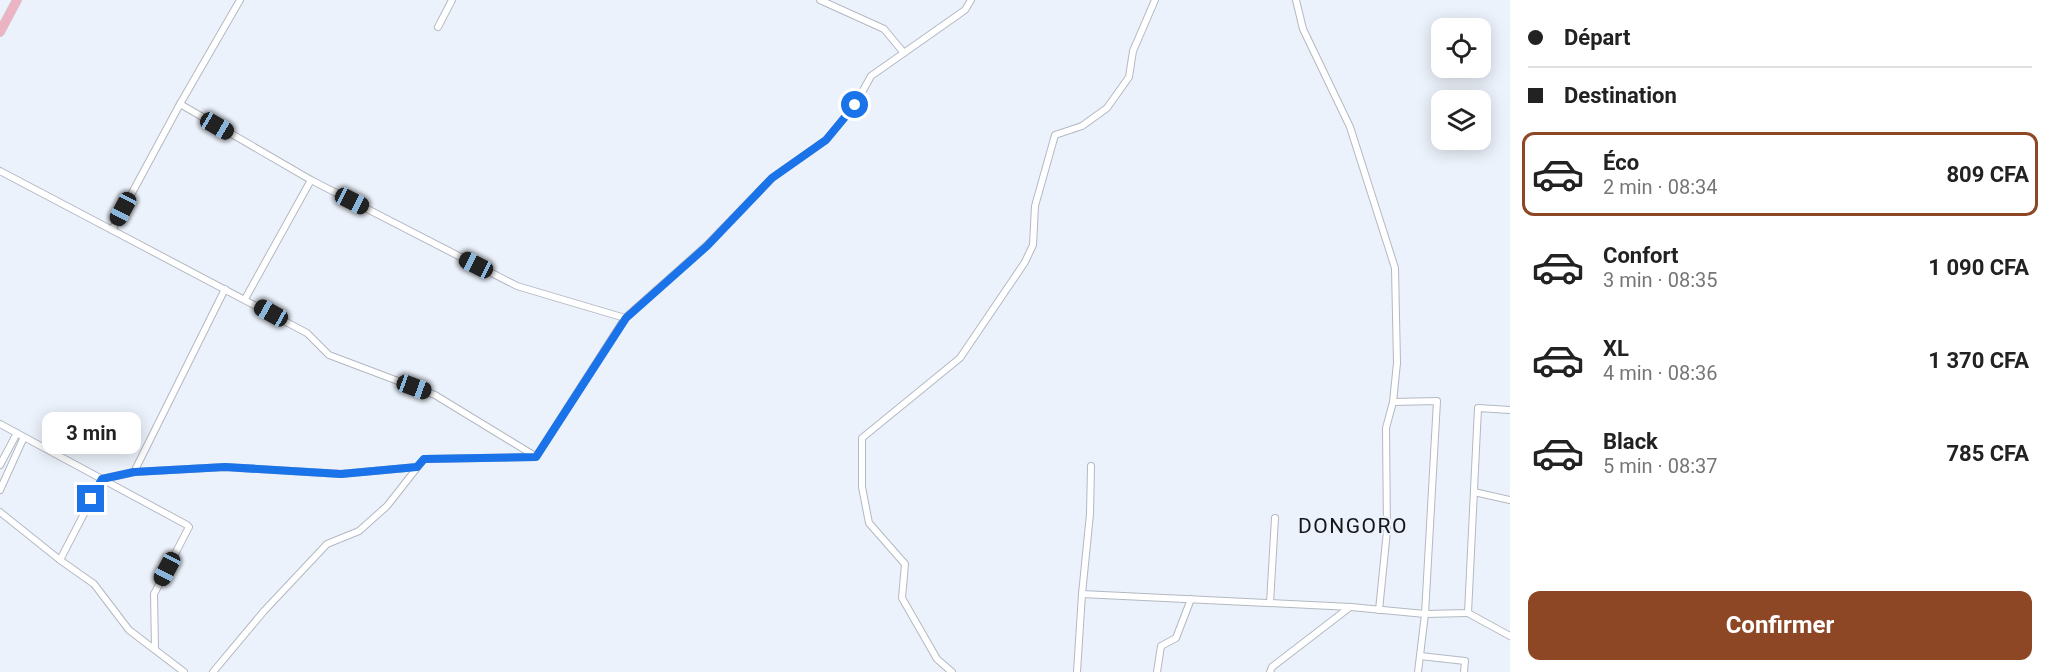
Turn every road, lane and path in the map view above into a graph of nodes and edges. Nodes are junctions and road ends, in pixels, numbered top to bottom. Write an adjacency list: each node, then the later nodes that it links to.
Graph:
1 (240, 0): 13 (street)
2 (452, 0): 10 (street)
3 (820, 0): 12 (street)
4 (971, 0): 12 (street)
5 (1155, 0): 49 (street)
6 (1296, 0): 20 (street)
7 (15, 1): 8 (main road)
8 (10, 13): 9 (street); 11 (main road)
9 (0, 21)
10 (438, 27)
11 (0, 32)
12 (904, 54): 19 (street)
13 (180, 104): 15 (street); 16 (street)
14 (1, 174): 16 (street)
15 (310, 180): 18 (street); 19 (street)
16 (112, 230): 17 (street)
17 (225, 289): 18 (street); 29 (street)
18 (245, 299): 25 (street)
19 (626, 318): 25 (street)
20 (1393, 402): 41 (street); 43 (street)
21 (1510, 410): 32 (street)
22 (0, 424): 23 (street)
23 (17, 433): 24 (street); 26 (street)
24 (24, 437): 30 (street); 31 (street)
25 (536, 457): 28 (street)
26 (0, 465)
27 (1090, 466): 37 (street)
28 (417, 467): 29 (street); 48 (street)
29 (134, 472): 30 (street)
30 (102, 479): 36 (street); 45 (street)
31 (0, 490)
32 (1474, 492): 33 (street); 42 (street)
33 (1510, 500)
34 (0, 512): 36 (street)
35 (1275, 519): 39 (street)
36 (60, 561): 45 (street)
37 (1082, 594): 38 (street); 50 (street)
38 (1191, 599): 39 (street); 51 (street)
39 (1270, 603): 40 (street)
40 (1351, 607): 41 (street); 52 (street)
41 (1379, 610): 43 (street)
42 (1468, 613): 43 (street); 44 (street)
43 (1425, 614): 46 (street)
44 (1510, 636)
45 (155, 649): 47 (street)
46 (1420, 656): 53 (street); 54 (street)
47 (184, 672)
48 (213, 672)
49 (952, 672)
50 (1077, 672)
51 (1156, 672)
52 (1270, 672)
53 (1418, 672)
54 (1464, 672)

